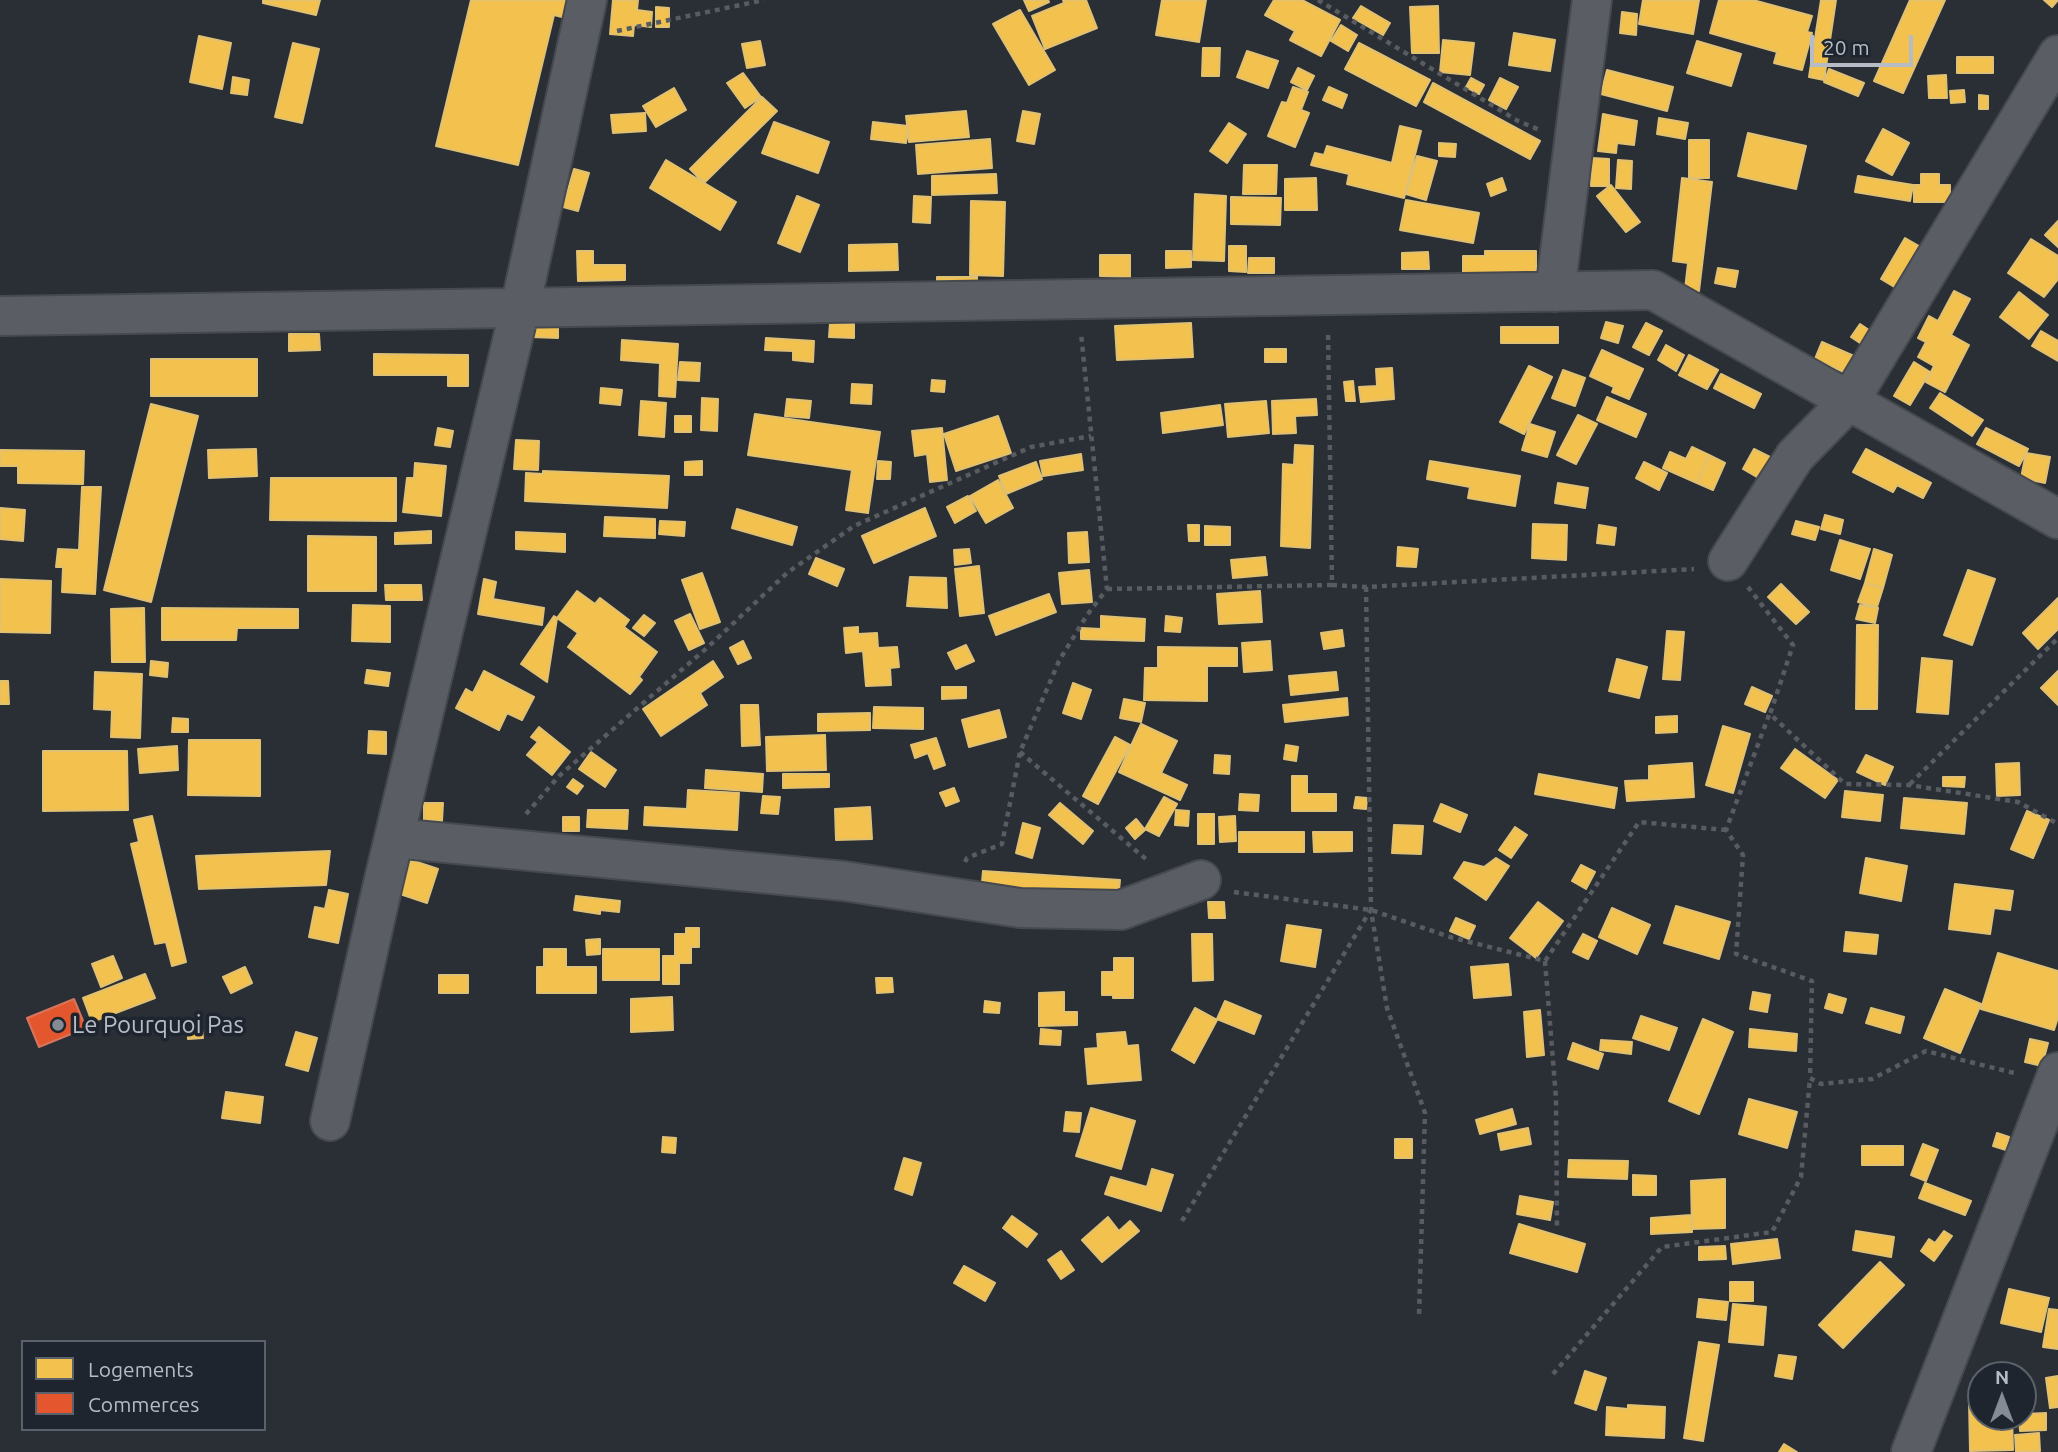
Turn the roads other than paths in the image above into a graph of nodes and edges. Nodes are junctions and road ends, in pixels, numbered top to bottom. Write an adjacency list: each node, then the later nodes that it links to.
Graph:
1 (587, 0): 5 (street)
2 (1592, 0): 4 (street)
3 (2058, 55): 7 (street)
4 (1555, 292): 5 (street); 7 (street)
5 (520, 308): 6 (street); 10 (street)
6 (0, 316)
7 (1850, 400): 8 (street); 9 (street)
8 (2058, 519)
9 (1728, 561)
10 (394, 838): 11 (street); 13 (street)
11 (1201, 880)
12 (2056, 1077): 14 (street)
13 (330, 1121)
14 (1923, 1448)

